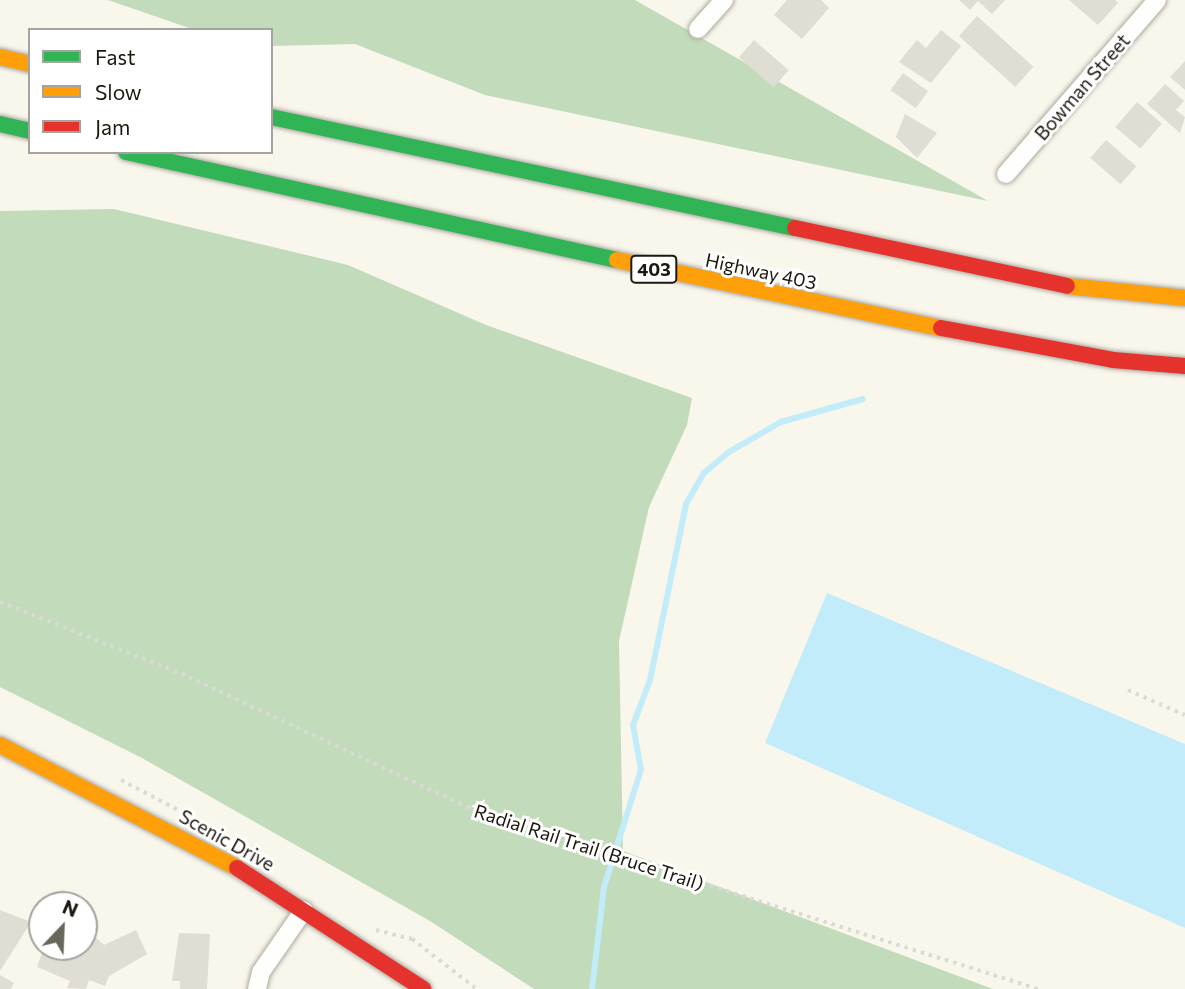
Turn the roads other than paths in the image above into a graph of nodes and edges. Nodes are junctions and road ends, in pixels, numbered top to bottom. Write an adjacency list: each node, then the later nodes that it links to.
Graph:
1 (724, 0): 3 (street)
2 (1157, 0): 10 (street, Bowman Street)
3 (698, 30)
4 (0, 57): 5 (main road)
5 (28, 64)
6 (273, 117): 11 (main road)
7 (0, 124): 8 (main road)
8 (28, 131)
9 (135, 154): 12 (main road, Highway 403 / 403)
10 (1006, 174)
11 (1185, 298)
12 (1185, 366)
13 (0, 745): 14 (main road, Scenic Drive)
14 (304, 910): 15 (street); 16 (main road, Scenic Drive)
15 (257, 989)
16 (423, 989)

